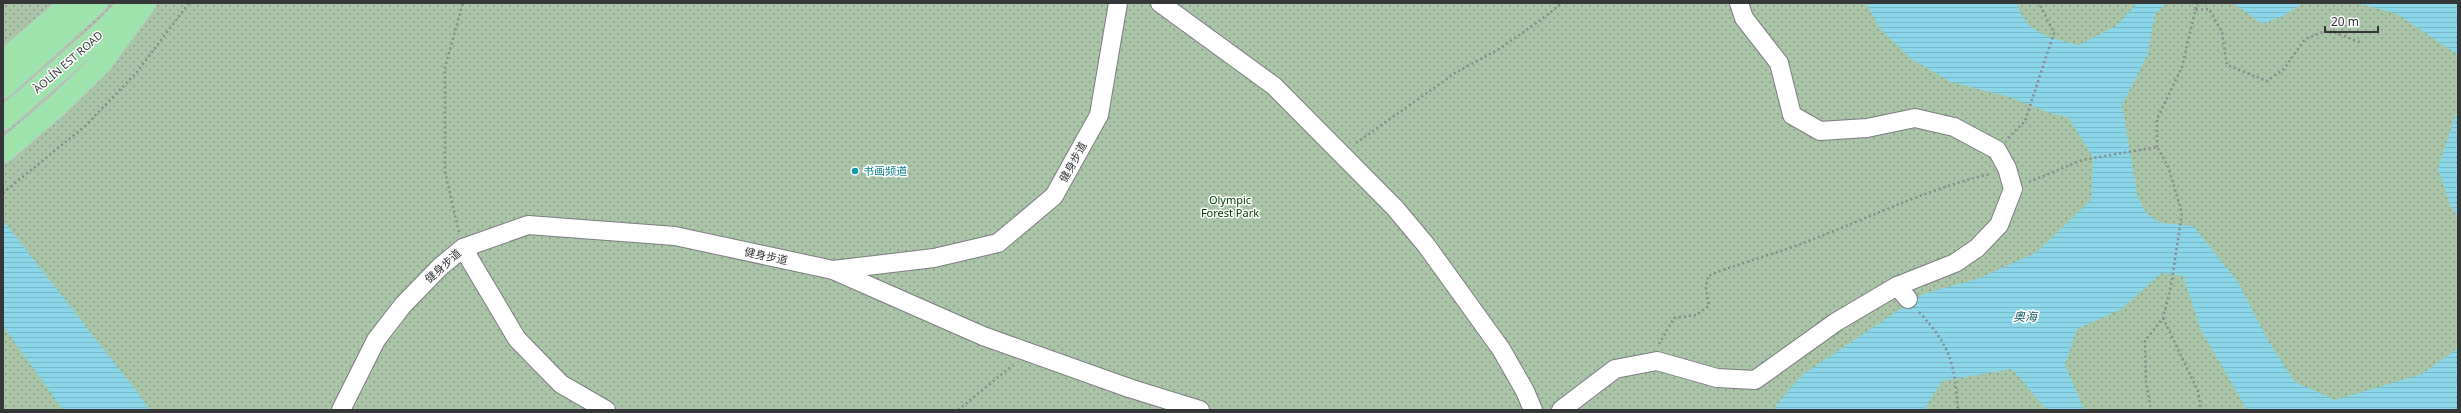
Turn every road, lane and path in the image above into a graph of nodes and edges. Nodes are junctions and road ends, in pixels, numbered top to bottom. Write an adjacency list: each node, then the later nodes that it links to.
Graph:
1 (71, 3): 15 (main road)
2 (96, 3): 16 (main road)
3 (131, 3): 17 (main road, ÀOLÍN EST ROAD)
4 (145, 3): 20 (main road)
5 (189, 3): 24 (path)
6 (463, 3): 25 (path)
7 (1118, 3): 26 (street, 健身步道)
8 (1160, 3): 21 (street)
9 (1562, 3): 21 (path)
10 (1739, 3): 19 (street)
11 (2040, 3): 19 (path)
12 (2197, 3): 13 (path)
13 (2196, 10): 14 (path); 18 (path)
14 (2362, 43)
15 (3, 62)
16 (3, 86)
17 (3, 119)
18 (2157, 147): 23 (path); 28 (path)
19 (1997, 150): 22 (street)
20 (3, 152)
21 (1339, 152): 35 (street)
22 (2008, 170): 23 (street); 30 (path)
23 (2013, 190): 27 (street)
24 (3, 193)
25 (463, 248): 26 (street, 健身步道); 31 (street, 健身步道); 32 (street)
26 (833, 270): 29 (street)
27 (1902, 293): 30 (street); 37 (path)
28 (2163, 318): 38 (path); 39 (path)
29 (1029, 352): 33 (path); 34 (street)
30 (1647, 363): 36 (street)
31 (341, 410)
32 (606, 410)
33 (958, 410)
34 (1200, 410)
35 (1532, 410)
36 (1561, 410)
37 (1958, 410)
38 (2151, 410)
39 (2200, 410)

